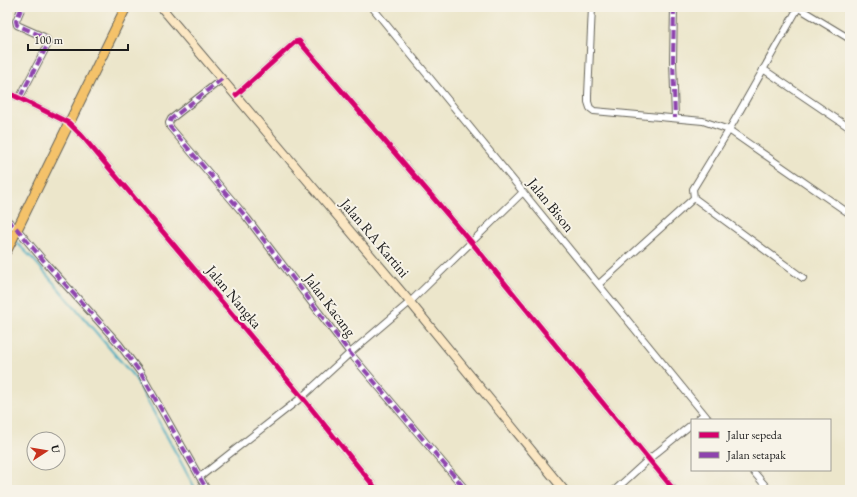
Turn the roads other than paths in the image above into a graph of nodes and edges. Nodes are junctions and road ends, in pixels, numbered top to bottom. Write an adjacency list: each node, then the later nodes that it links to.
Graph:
1 (22, 7): 13 (street)
2 (126, 7): 15 (main road)
3 (161, 7): 10 (main road, Jalan RA Kartini)
4 (372, 7): 18 (street, Jalan Bison)
5 (592, 7): 14 (street)
6 (674, 7): 14 (street)
7 (798, 7): 8 (street); 9 (street)
8 (850, 39)
9 (763, 70): 16 (street); 17 (street)
10 (222, 79): 12 (main road, Jalan RA Kartini); 28 (street, Jalan Kacang)
11 (7, 92): 13 (street, Jalan Nangka)
12 (236, 95): 23 (street); 27 (main road, Jalan RA Kartini)
13 (20, 98): 15 (street, Jalan Nangka)
14 (675, 118): 17 (street)
15 (69, 123): 22 (main road); 29 (street, Jalan Nangka)
16 (850, 128)
17 (729, 130): 19 (street); 20 (street)
18 (524, 192): 23 (street); 26 (street, Jalan Bison)
19 (694, 198): 25 (street); 26 (street)
20 (850, 214)
21 (7, 220): 22 (street)
22 (17, 229): 24 (main road); 36 (street)
23 (472, 243): 27 (street); 34 (street)
24 (9, 244)
25 (803, 278)
26 (599, 284): 30 (street, Jalan Bison)
27 (410, 302): 28 (street); 40 (main road, Jalan RA Kartini)
28 (350, 353): 29 (street); 39 (street, Jalan Kacang)
29 (302, 396): 36 (street); 38 (street, Jalan Nangka)
30 (704, 414): 31 (street); 32 (street, Jalan Bison)
31 (698, 419)
32 (708, 419)
33 (691, 425): 34 (street)
34 (649, 459): 41 (street); 42 (street)
35 (753, 471): 43 (street)
36 (200, 477): 37 (street)
37 (207, 490)
38 (377, 490)
39 (466, 490)
40 (564, 490)
41 (615, 490)
42 (674, 490)
43 (769, 490)

